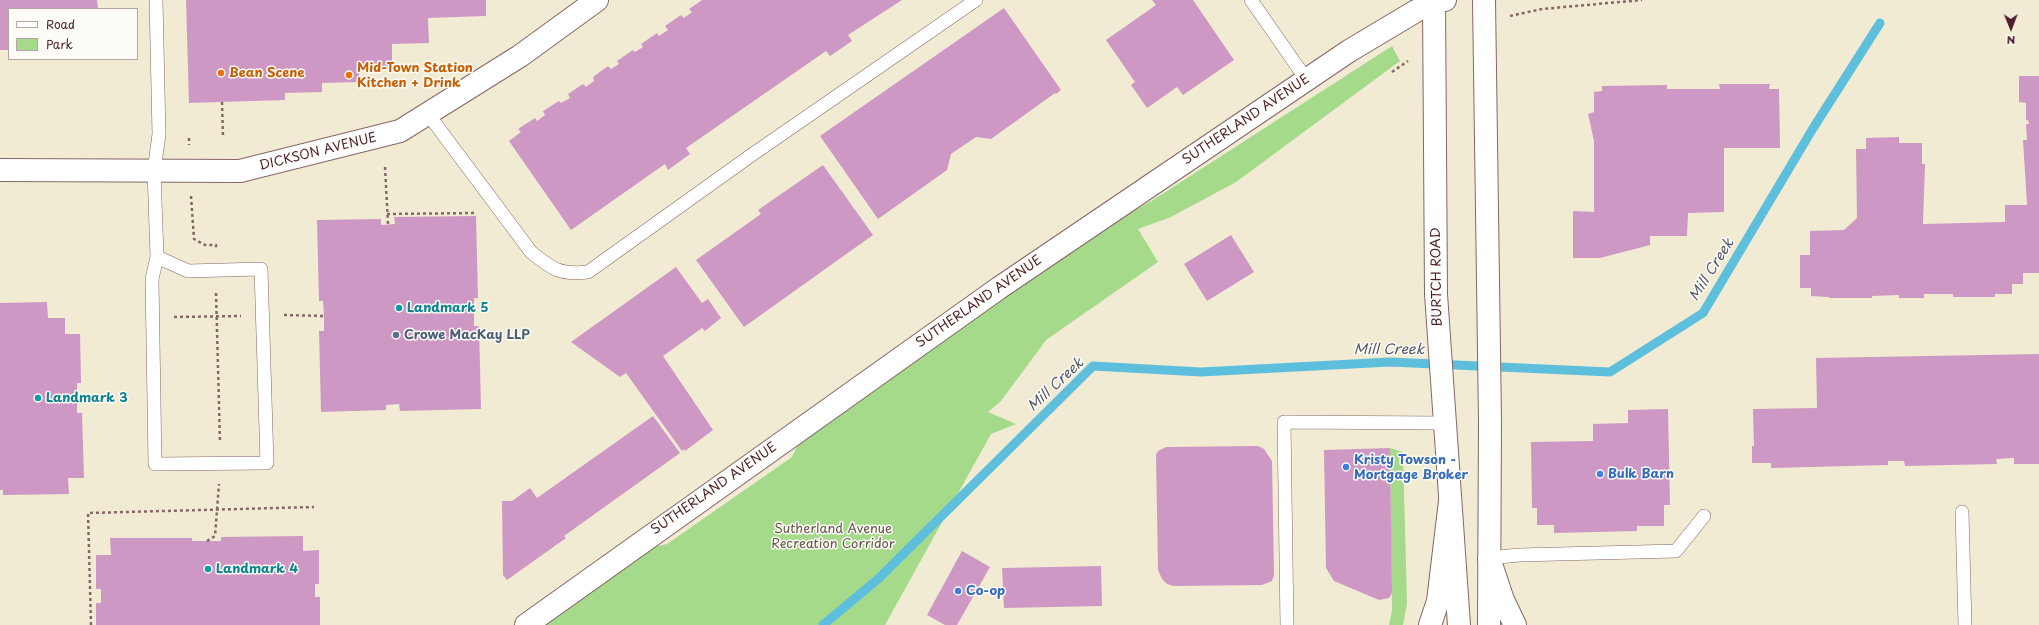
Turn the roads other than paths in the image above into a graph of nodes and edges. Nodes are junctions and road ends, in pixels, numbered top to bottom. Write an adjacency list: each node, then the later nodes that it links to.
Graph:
1 (156, 0): 10 (lane)
2 (597, 0): 8 (main road, DICKSON AVENUE)
3 (976, 0): 8 (lane)
4 (1251, 0): 7 (lane)
5 (1484, 0): 16 (main road)
6 (1437, 1): 7 (main road, SUTHERLAND AVENUE); 12 (main road, BURTCH ROAD)
7 (1306, 79): 17 (main road, SUTHERLAND AVENUE)
8 (428, 114): 10 (main road, DICKSON AVENUE)
9 (0, 170): 10 (main road, DICKSON AVENUE)
10 (154, 171): 11 (lane)
11 (157, 257): 11 (lane)
12 (1444, 423): 13 (main road, BURTCH ROAD); 18 (lane)
13 (1450, 501): 19 (main road); 20 (main road, BURTCH ROAD)
14 (1962, 512): 23 (lane)
15 (1704, 516): 16 (lane)
16 (1489, 558): 21 (main road); 22 (main road)
17 (526, 625)
18 (1287, 625)
19 (1430, 625)
20 (1459, 625)
21 (1489, 625)
22 (1515, 625)
23 (1965, 625)

